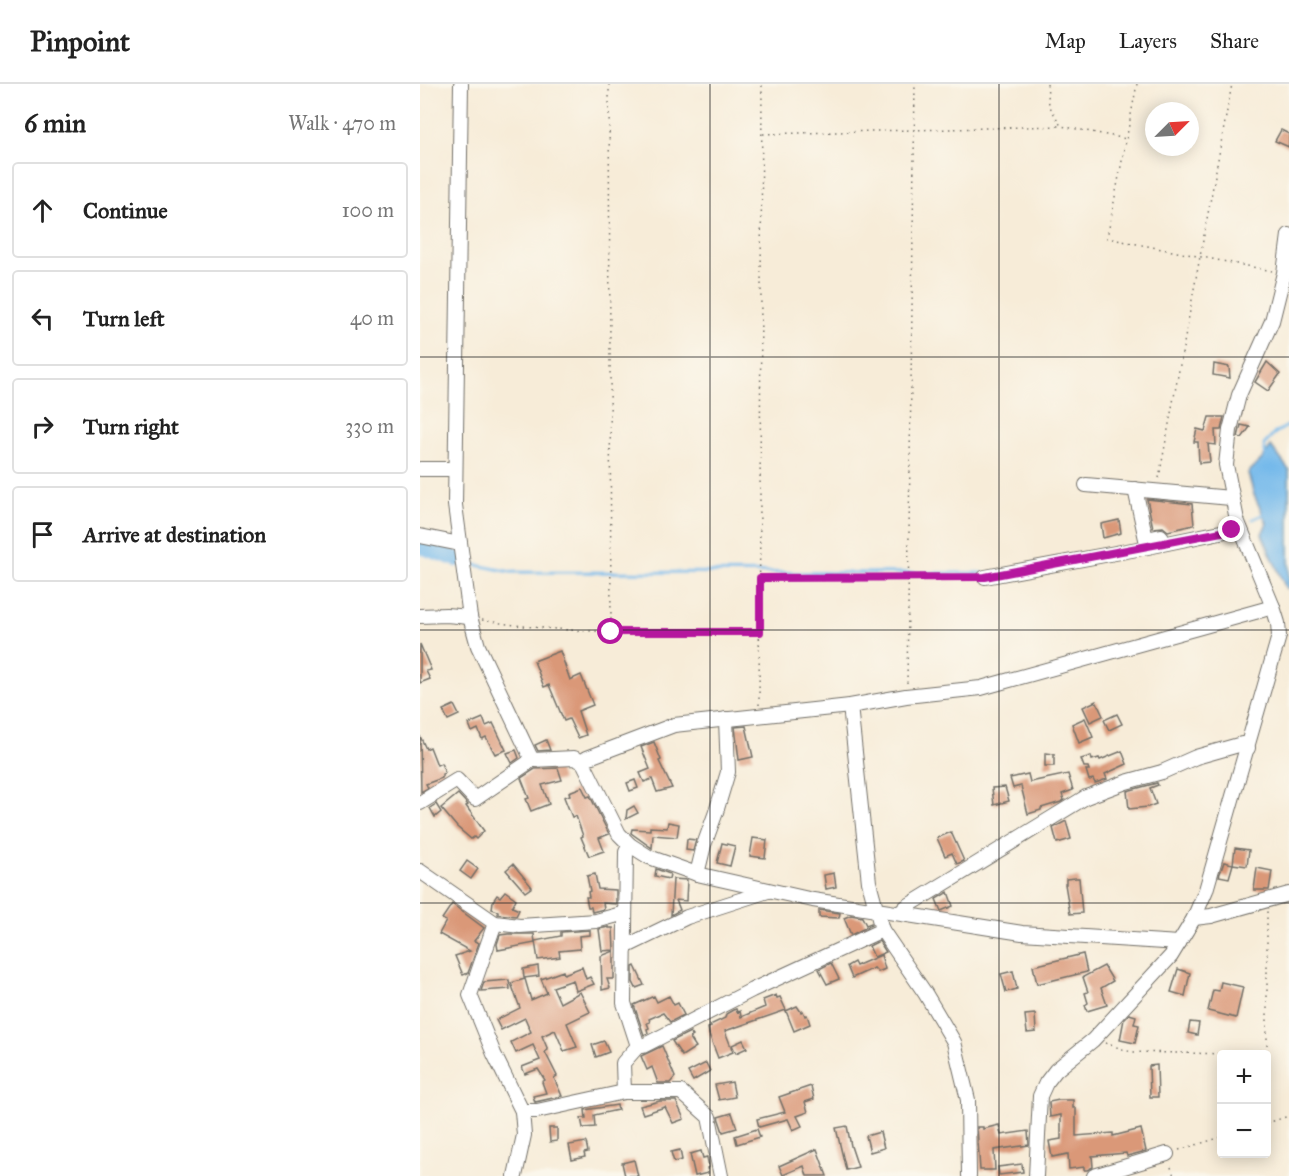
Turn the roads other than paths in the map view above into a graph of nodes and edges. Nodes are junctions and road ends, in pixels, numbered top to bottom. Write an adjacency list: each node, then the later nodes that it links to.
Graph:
1 (461, 84): 4 (street)
2 (1289, 235): 7 (street)
3 (420, 469): 4 (street)
4 (455, 469): 10 (street)
5 (1086, 485): 6 (street)
6 (1135, 489): 7 (street); 8 (street)
7 (1231, 498): 8 (street)
8 (1238, 524): 11 (street); 12 (street)
9 (420, 536): 10 (street)
10 (460, 544): 14 (street)
11 (985, 577)
12 (1273, 607): 15 (street); 16 (street)
13 (420, 616): 14 (street)
14 (470, 617): 19 (street)
15 (1284, 630): 18 (street)
16 (850, 706): 17 (street); 27 (street)
17 (726, 719): 20 (street); 24 (street)
18 (1248, 748): 28 (street); 30 (street)
19 (532, 760): 20 (street); 21 (street)
20 (583, 762): 22 (street)
21 (420, 803)
22 (630, 845): 24 (street); 29 (street)
23 (420, 871): 31 (street)
24 (697, 874): 25 (street)
25 (770, 890): 27 (street); 34 (street)
26 (1289, 894): 30 (street)
27 (875, 909): 28 (street); 32 (street)
28 (900, 913): 33 (street)
29 (625, 914): 31 (street); 34 (street)
30 (1194, 918): 33 (street)
31 (495, 923): 37 (street)
32 (882, 930): 35 (street); 41 (street)
33 (1179, 943): 42 (street)
34 (625, 947): 35 (street)
35 (638, 1046): 36 (street)
36 (624, 1092): 37 (street); 40 (street)
37 (522, 1111): 39 (street)
38 (1167, 1154): 43 (street)
39 (515, 1176)
40 (721, 1176)
41 (969, 1176)
42 (1036, 1176)
43 (1094, 1176)

